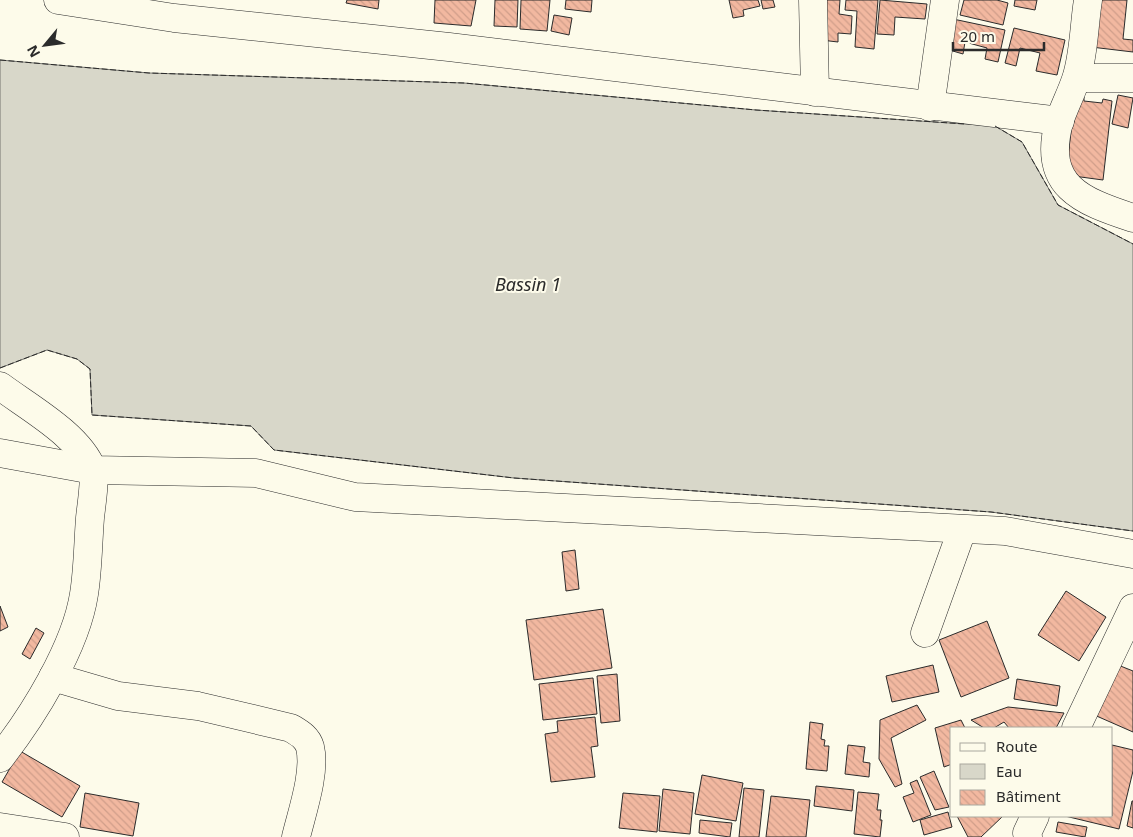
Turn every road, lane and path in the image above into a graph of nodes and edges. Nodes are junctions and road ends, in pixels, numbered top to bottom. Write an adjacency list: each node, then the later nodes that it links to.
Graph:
1 (58, 0): 5 (street)
2 (813, 0): 8 (street)
3 (945, 0): 9 (street)
4 (1088, 0): 6 (street)
5 (175, 9): 8 (street)
6 (1077, 78): 7 (street); 10 (street)
7 (1133, 78)
8 (815, 92): 9 (street)
9 (930, 106): 10 (street)
10 (1060, 121): 11 (street)
11 (1133, 218)
12 (0, 386): 14 (street)
13 (0, 453): 14 (street)
14 (93, 470): 15 (street); 19 (street)
15 (962, 530): 16 (street); 18 (street)
16 (1133, 554)
17 (1133, 608): 20 (street)
18 (925, 633)
19 (53, 676): 21 (street); 25 (street)
20 (1076, 727)
21 (0, 758)
22 (1035, 817): 26 (street)
23 (0, 827): 24 (street)
24 (65, 837)
25 (296, 837)
26 (1028, 837)

